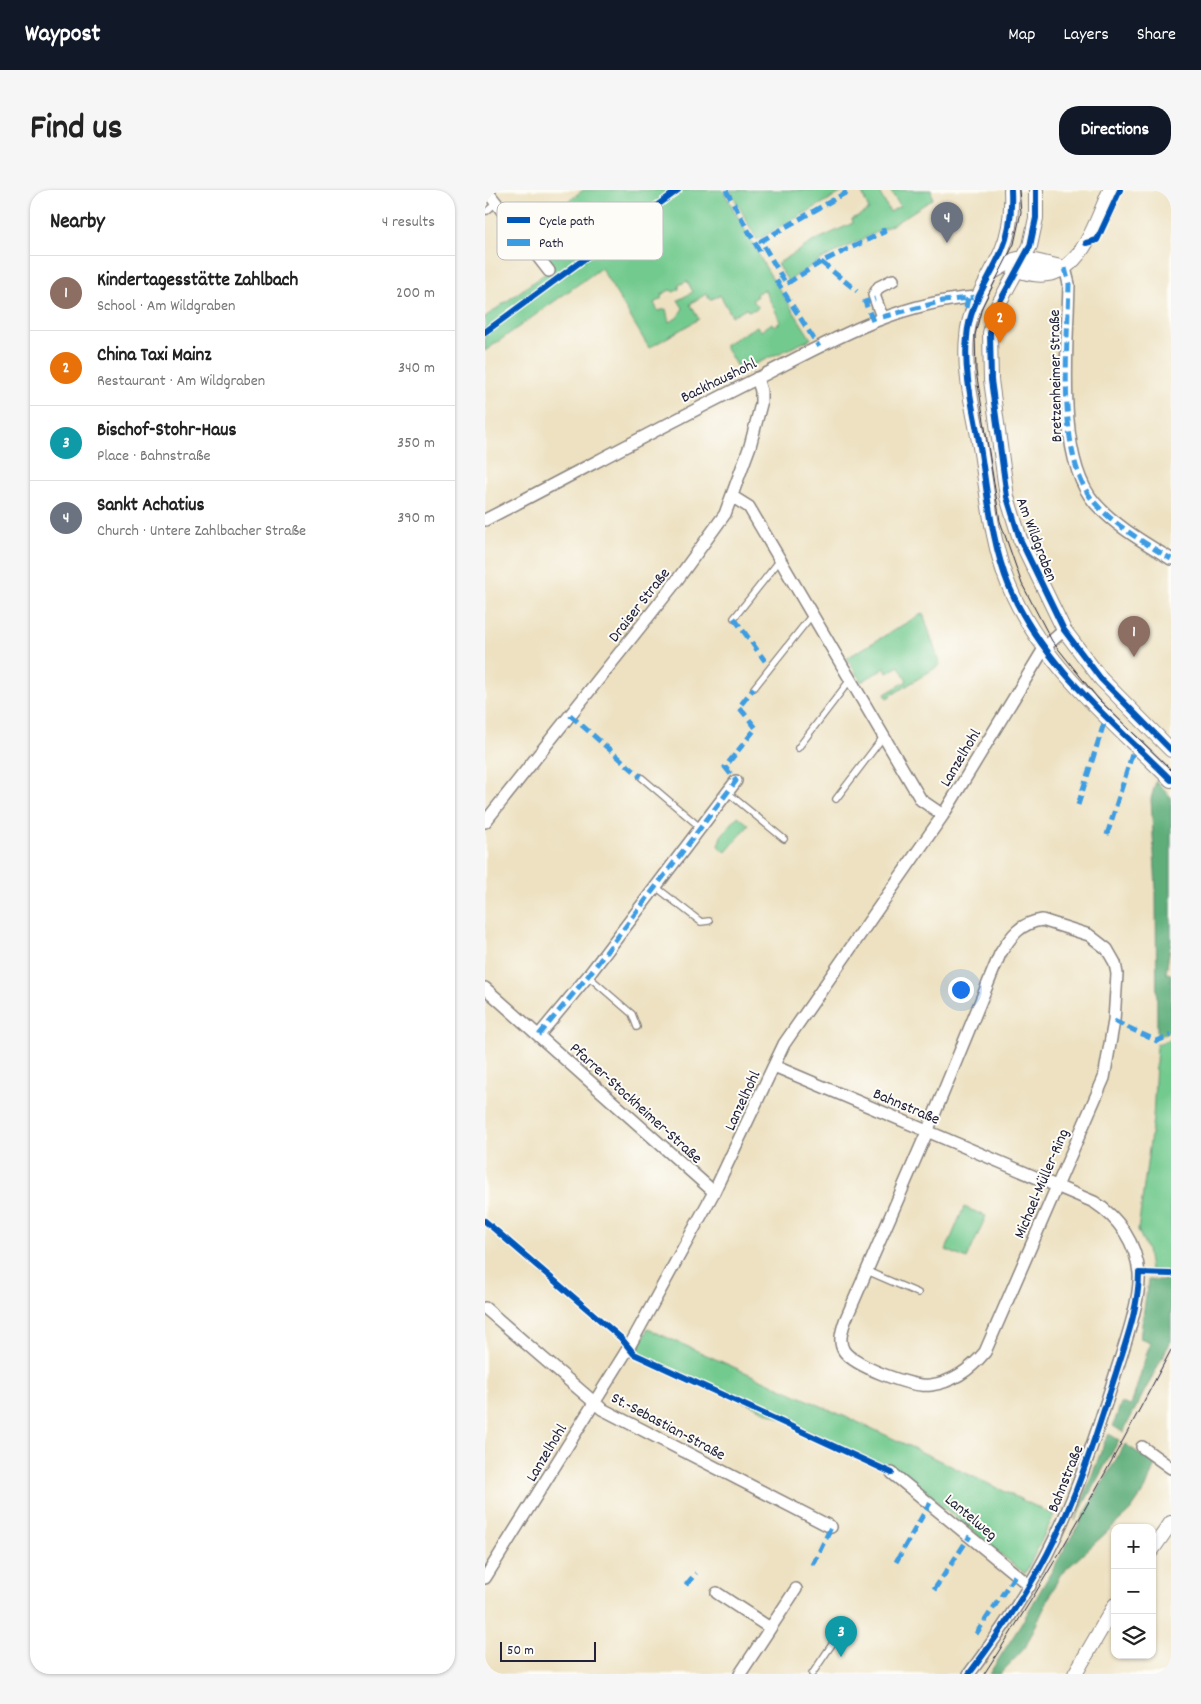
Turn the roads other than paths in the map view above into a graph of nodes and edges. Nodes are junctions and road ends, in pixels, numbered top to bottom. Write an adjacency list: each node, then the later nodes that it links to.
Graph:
1 (485, 190): 5 (street)
2 (1011, 190): 7 (street)
3 (1036, 190): 9 (street, Am Wildgraben)
4 (1110, 190): 10 (street)
5 (496, 203): 6 (lane)
6 (487, 211)
7 (1009, 228): 9 (street); 12 (street)
8 (540, 260): 11 (street)
9 (1019, 263): 10 (street); 12 (street); 15 (street, Am Wildgraben)
10 (1065, 268): 20 (street, Bretzenheimer Straße)
11 (549, 272)
12 (991, 274): 14 (street)
13 (893, 280): 16 (street)
14 (977, 297): 15 (street); 16 (street, Backhaushohl); 25 (street)
15 (997, 309): 24 (street, Am Wildgraben)
16 (882, 317): 17 (street, Backhaushohl)
17 (757, 378): 18 (street, Draiser Straße); 19 (street, Backhaushohl)
18 (733, 497): 21 (street); 37 (street, Draiser Straße)
19 (485, 520)
20 (1171, 559)
21 (780, 560): 22 (street); 23 (lane)
22 (811, 615): 26 (street); 27 (lane)
23 (734, 618)
24 (1064, 630): 25 (street); 30 (street, Am Wildgraben)
25 (1045, 647): 32 (street); 36 (street, Lanzelhohl)
26 (850, 680): 28 (street); 29 (lane)
27 (754, 688)
28 (884, 736): 35 (lane); 36 (street)
29 (798, 748)
30 (1171, 750)
31 (641, 777): 38 (lane)
32 (1171, 780)
33 (736, 781): 34 (street)
34 (727, 792): 38 (street); 39 (lane)
35 (836, 799)
36 (943, 815): 46 (street, Lanzelhohl)
37 (485, 822)
38 (701, 828): 40 (street)
39 (784, 839)
40 (656, 887): 41 (lane); 42 (street)
41 (709, 921)
42 (587, 976): 44 (lane); 45 (street)
43 (485, 988): 45 (street, Pfarrer-Stockheimer-Straße)
44 (637, 1027)
45 (539, 1035): 49 (street, Pfarrer-Stockheimer-Straße)
46 (774, 1066): 47 (street, Bahnstraße); 49 (street, Lanzelhohl)
47 (927, 1132): 48 (street, Bahnstraße); 48 (street, Michael-Müller-Ring); 50 (street, Michael-Müller-Ring)
48 (1056, 1185): 50 (street, Michael-Müller-Ring); 61 (street, Bahnstraße)
49 (714, 1192): 53 (street, Lanzelhohl)
50 (867, 1270): 51 (lane)
51 (918, 1293)
52 (485, 1308): 53 (street, St.-Sebastian-Straße)
53 (594, 1402): 58 (street, St.-Sebastian-Straße); 60 (street, Lanzelhohl)
54 (1142, 1447): 55 (street)
55 (1171, 1468)
56 (892, 1473): 61 (street, Lantelweg)
57 (1171, 1523): 59 (street)
58 (831, 1527)
59 (1156, 1544)
60 (485, 1578)
61 (1030, 1586): 69 (street, Bahnstraße)
62 (796, 1589): 65 (street)
63 (717, 1592): 65 (street)
64 (1111, 1612): 70 (street)
65 (771, 1628): 67 (street)
66 (837, 1637): 68 (lane)
67 (740, 1674)
68 (812, 1674)
69 (969, 1674)
70 (1075, 1674)

